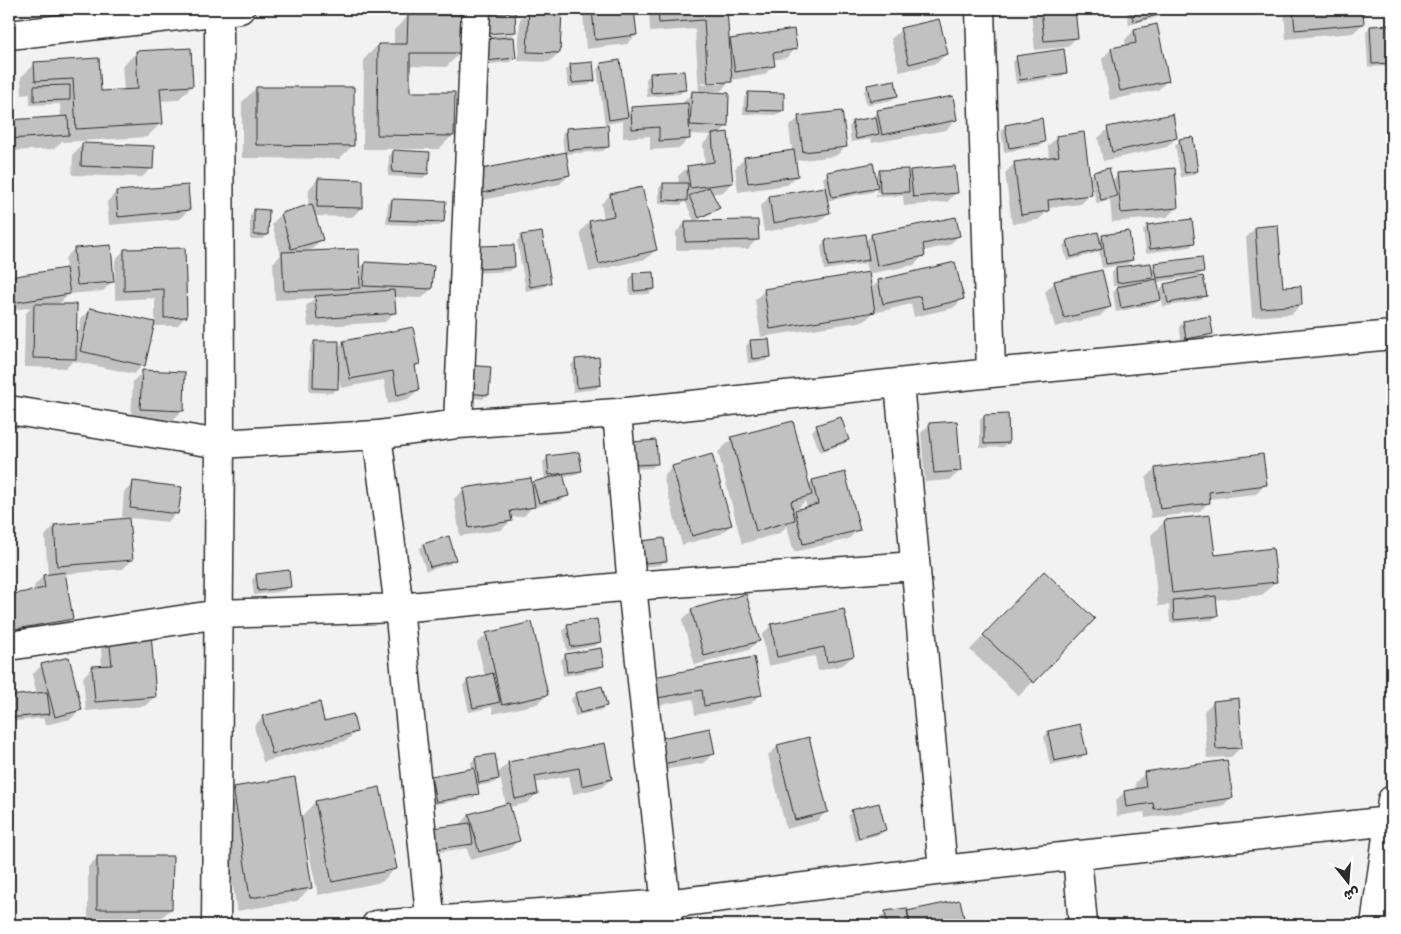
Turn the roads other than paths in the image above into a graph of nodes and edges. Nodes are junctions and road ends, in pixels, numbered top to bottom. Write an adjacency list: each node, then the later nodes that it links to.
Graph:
1 (476, 9): 11 (street)
2 (980, 9): 7 (street)
3 (230, 10): 4 (street); 13 (street)
4 (179, 13): 5 (street)
5 (9, 35)
6 (1392, 335): 7 (street)
7 (991, 373): 8 (street)
8 (899, 383): 10 (street); 14 (street)
9 (9, 410): 13 (street)
10 (617, 414): 11 (street); 15 (street)
11 (458, 424): 12 (street)
12 (377, 435): 13 (street); 16 (street)
13 (220, 444): 17 (street)
14 (915, 566): 15 (street); 21 (street)
15 (632, 586): 16 (street); 22 (street)
16 (399, 608): 17 (street); 23 (street)
17 (219, 614): 18 (street); 24 (street)
18 (9, 646)
19 (1391, 811): 20 (street); 27 (street)
20 (1077, 855): 21 (street); 26 (street)
21 (942, 870): 22 (street)
22 (667, 914): 23 (street)
23 (430, 923): 25 (street)
24 (216, 925)
25 (376, 925)
26 (1083, 925)
27 (1375, 925)

